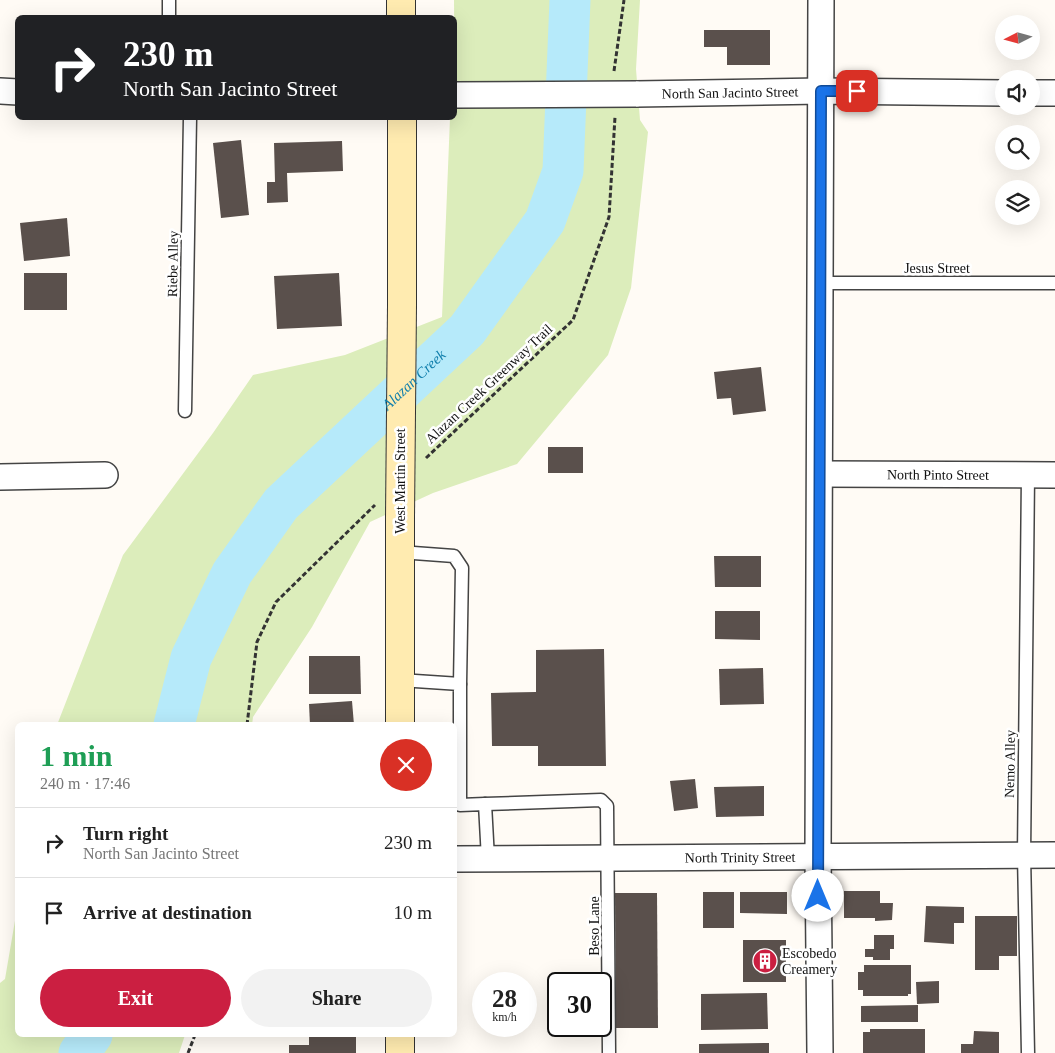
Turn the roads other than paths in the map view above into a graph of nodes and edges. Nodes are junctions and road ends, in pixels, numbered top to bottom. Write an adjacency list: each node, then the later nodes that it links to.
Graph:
1 (168, 0): 4 (lane)
2 (401, 0): 5 (main road)
3 (821, 0): 7 (street)
4 (169, 15)
5 (401, 15)
6 (0, 91): 8 (street)
7 (821, 91): 9 (street, North San Jacinto Street); 12 (street, North San Jacinto Street, bridge); 15 (street)
8 (15, 92)
9 (995, 93)
10 (1040, 93): 11 (street)
11 (1055, 93)
12 (457, 95)
13 (190, 120): 17 (lane, Riebe Alley)
14 (402, 120): 23 (main road, West Martin Street, bridge)
15 (819, 283): 16 (lane, Jesus Street); 18 (street)
16 (1055, 283)
17 (185, 411)
18 (820, 474): 19 (street, North Pinto Street); 30 (street)
19 (1028, 474): 21 (street, North Pinto Street); 28 (lane, Nemo Alley)
20 (106, 475): 22 (street)
21 (1055, 475)
22 (0, 477)
23 (400, 552): 24 (main road, West Martin Street); 25 (lane)
24 (400, 680): 25 (lane); 26 (main road, West Martin Street)
25 (460, 684): 27 (lane, Beso Lane)
26 (400, 722)
27 (485, 804): 31 (lane, Beso Lane); 33 (lane)
28 (1024, 855): 29 (street, North Trinity Street); 30 (street, North Trinity Street); 38 (lane, Nemo Alley)
29 (1055, 855)
30 (818, 857): 31 (street, North Trinity Street); 37 (street)
31 (608, 858): 33 (street, North Trinity Street); 36 (lane, Beso Lane)
32 (457, 859): 33 (street, North Trinity Street)
33 (488, 859)
34 (400, 1037): 35 (main road)
35 (400, 1053)
36 (609, 1053)
37 (820, 1053)
38 (1028, 1053)

